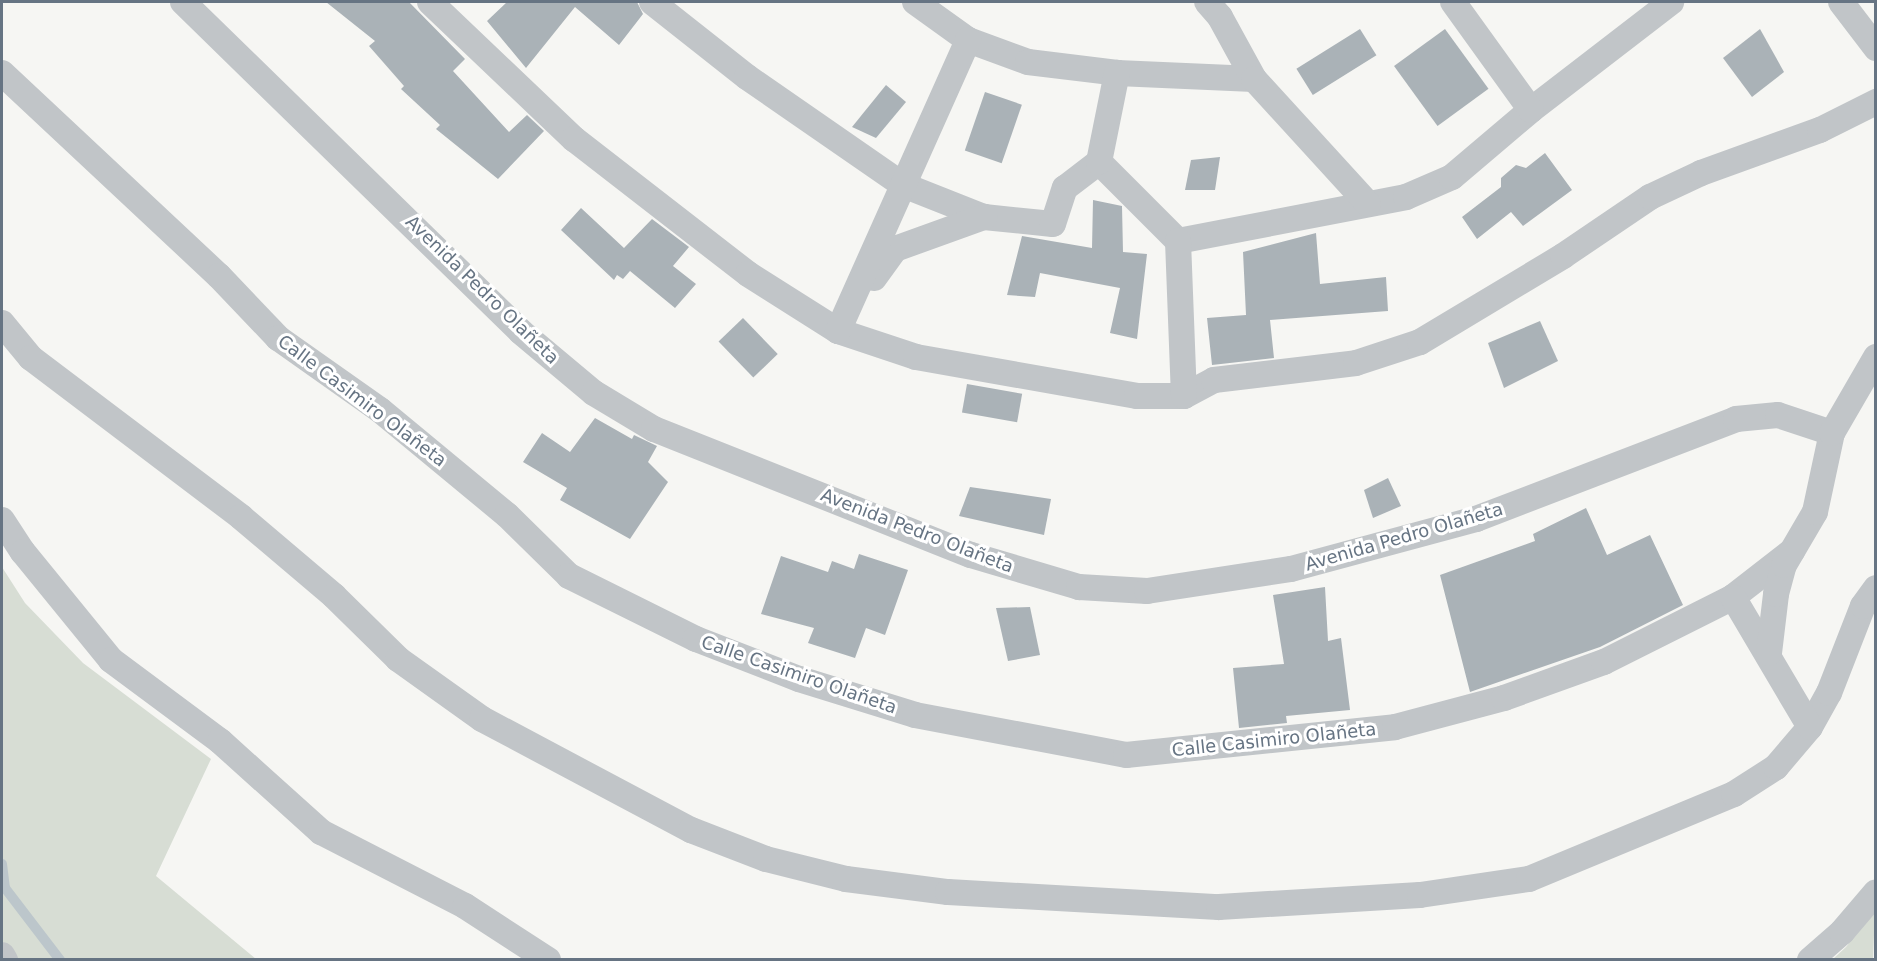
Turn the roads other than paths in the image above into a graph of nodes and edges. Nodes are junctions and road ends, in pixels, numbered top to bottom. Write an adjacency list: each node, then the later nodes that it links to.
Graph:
1 (183, 2): 25 (street, Avenida Pedro Olañeta)
2 (430, 2): 22 (street)
3 (652, 2): 17 (street)
4 (915, 2): 9 (street)
5 (1207, 2): 13 (street)
6 (1453, 2): 15 (street)
7 (1671, 2): 15 (street)
8 (1841, 2): 10 (street)
9 (968, 40): 12 (street); 17 (street)
10 (1875, 48)
11 (2, 73): 29 (street, Calle Casimiro Olañeta)
12 (1117, 73): 13 (street); 16 (street)
13 (1254, 79): 18 (street)
14 (1875, 102): 24 (street)
15 (1531, 110): 18 (street)
16 (1099, 162): 19 (street); 20 (street)
17 (903, 185): 19 (street); 22 (street)
18 (1368, 204): 20 (street)
19 (984, 218): 22 (street)
20 (1178, 241): 24 (street)
21 (2, 323): 31 (street)
22 (838, 331): 24 (street)
23 (1875, 357): 25 (street)
24 (1184, 396)
25 (1832, 433): 27 (street)
26 (2, 520): 35 (street)
27 (1792, 551): 29 (street, Calle Casimiro Olañeta); 30 (street)
28 (1875, 588): 31 (street)
29 (1733, 597): 30 (street)
30 (1769, 653): 31 (street)
31 (1810, 727)
32 (1875, 892): 36 (street)
33 (2, 956): 34 (street)
34 (5, 960)
35 (548, 960)
36 (1810, 960)

